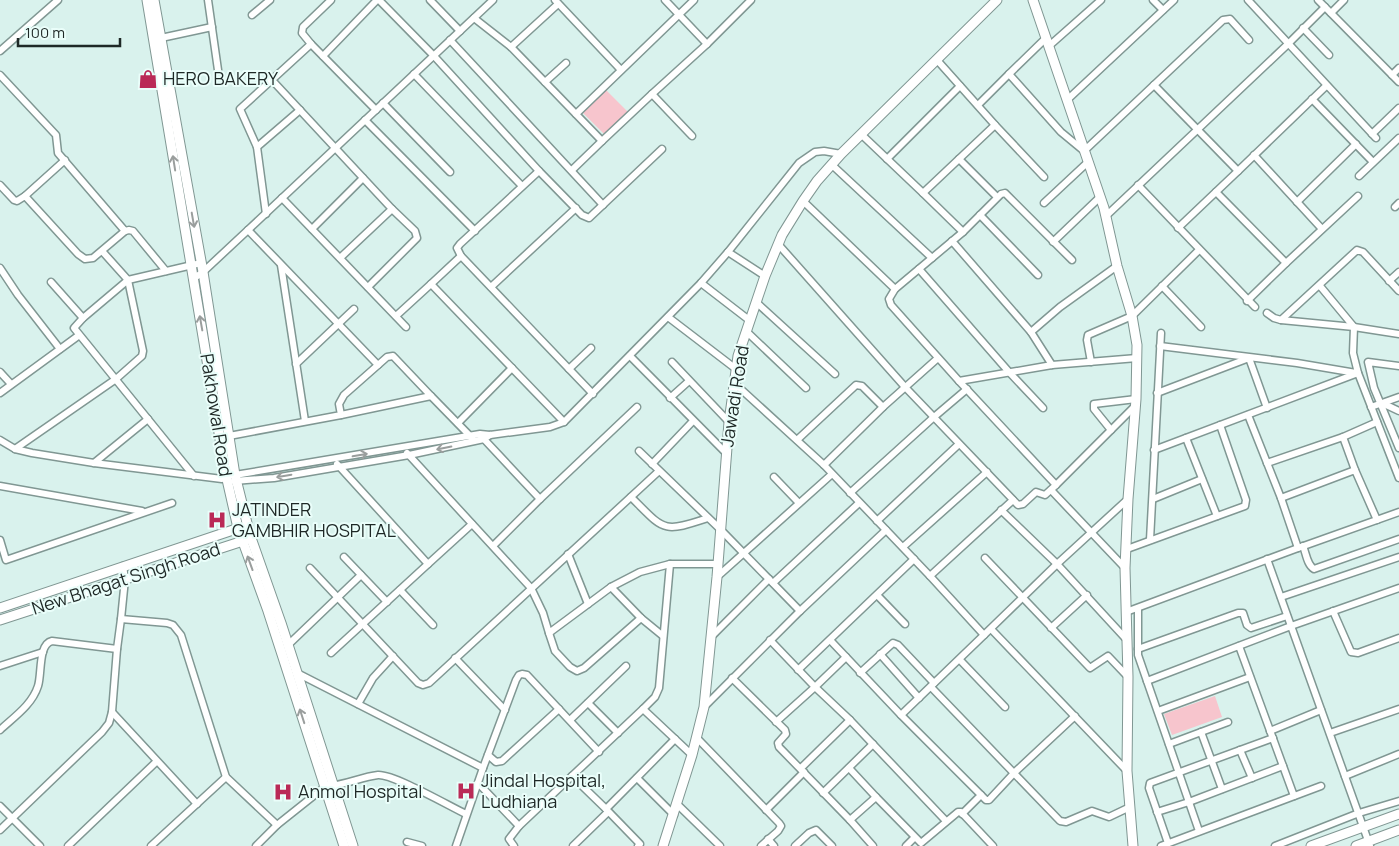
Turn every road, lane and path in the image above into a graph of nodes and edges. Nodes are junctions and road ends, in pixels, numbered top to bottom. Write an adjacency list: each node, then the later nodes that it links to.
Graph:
1 (58, 0): 39 (street)
2 (147, 0): 132 (street, Pakhowal Road, one-way to 2)
3 (154, 0): 31 (street, Pakhowal Road)
4 (208, 0): 28 (street)
5 (270, 0): 26 (street)
6 (331, 0): 35 (street)
7 (378, 0): 41 (street); 42 (street)
8 (430, 0): 30 (street)
9 (493, 0): 27 (street)
10 (664, 0): 25 (street)
11 (694, 0): 25 (street)
12 (997, 0): 43 (street, Jawadi Road)
13 (1033, 0): 34 (street)
14 (1101, 0): 34 (street)
15 (1154, 0): 23 (street)
16 (1174, 0): 23 (street)
17 (1248, 0): 37 (street)
18 (1318, 0): 22 (street)
19 (1344, 0): 24 (street)
20 (557, 2): 38 (street); 47 (street)
21 (747, 2): 36 (street)
22 (1325, 7): 24 (street); 29 (street)
23 (1163, 10): 60 (street)
24 (1331, 13): 50 (street)
25 (679, 15): 36 (street); 47 (street)
26 (252, 16)
27 (474, 18): 30 (street); 38 (street)
28 (212, 27): 31 (street); 46 (street)
29 (1303, 28): 37 (street); 40 (street)
30 (460, 31): 32 (street)
31 (160, 38): 135 (street, Pakhowal Road, one-way to 135)
32 (450, 40): 42 (street); 88 (street)
33 (1249, 40): 55 (street)
34 (1047, 42): 49 (street); 60 (street)
35 (311, 44): 41 (street); 52 (street)
36 (707, 44): 58 (street)
37 (1288, 44): 57 (street); 69 (street)
38 (511, 47): 53 (street)
39 (0, 51)
40 (1329, 55)
41 (323, 56): 65 (street)
42 (434, 56): 48 (street); 87 (street)
43 (937, 60): 56 (street); 70 (street, Jawadi Road)
44 (566, 63): 53 (street)
45 (1399, 68): 50 (street)
46 (218, 70)
47 (621, 70): 66 (street)
48 (414, 74): 61 (street); 96 (street)
49 (1009, 74): 62 (street); 78 (street)
50 (1392, 75): 54 (street)
51 (0, 76): 83 (street)
52 (271, 79): 64 (street); 75 (street)
53 (544, 82): 66 (street)
54 (1399, 82)
55 (1154, 85): 69 (street); 78 (street)
56 (960, 86): 62 (street); 81 (street)
57 (1326, 86): 59 (street); 63 (street)
58 (652, 94): 71 (street); 73 (street)
59 (1312, 99): 74 (street); 80 (street)
60 (1067, 100): 78 (street)
61 (383, 103): 65 (street); 90 (street)
62 (978, 105): 68 (street)
63 (1399, 108)
64 (300, 110): 75 (street); 76 (street)
65 (376, 110): 67 (street)
66 (576, 114): 73 (street)
67 (365, 120): 76 (street); 118 (street)
68 (995, 125): 82 (street); 92 (street)
69 (1197, 129): 89 (street); 95 (street)
70 (862, 135): 79 (street, Jawadi Road); 81 (street)
71 (692, 136)
72 (1399, 138): 85 (street)
73 (602, 141): 88 (street)
74 (1356, 144): 85 (street); 105 (street)
75 (257, 147): 110 (street)
76 (335, 148): 93 (street); 103 (street)
77 (662, 149): 107 (street)
78 (1084, 151): 84 (street)
79 (840, 154): 86 (street, Jawadi Road); 125 (street)
80 (1254, 155): 89 (street); 105 (street)
81 (887, 159): 98 (street)
82 (958, 159): 98 (street); 101 (street)
83 (65, 160): 99 (street); 117 (street)
84 (1088, 162): 102 (street); 106 (street)
85 (1374, 162): 91 (street)
86 (831, 164): 104 (street, Jawadi Road); 128 (street)
87 (539, 170): 96 (street); 108 (street)
88 (572, 170): 107 (street)
89 (1238, 171): 97 (street)
90 (450, 172)
91 (1359, 176)
92 (1044, 177)
93 (363, 178): 109 (street); 114 (street)
94 (0, 185): 99 (street)
95 (1138, 185): 112 (street); 113 (street)
96 (522, 186): 118 (street)
97 (1216, 192): 113 (street); 130 (street)
98 (923, 193): 119 (street)
99 (25, 196): 124 (street)
100 (1358, 196): 115 (street)
101 (997, 197): 111 (street); 121 (street)
102 (1100, 197): 112 (street); 121 (street)
103 (282, 198): 110 (street); 114 (street)
104 (803, 201): 122 (street, Jawadi Road); 153 (street)
105 (1298, 202): 115 (street)
106 (1044, 203)
107 (603, 205): 108 (street)
108 (576, 208): 152 (street)
109 (392, 209): 127 (street); 151 (street)
110 (266, 214): 116 (street)
111 (980, 215): 119 (street); 139 (street)
112 (1106, 216): 133 (street)
113 (1178, 228): 123 (street)
114 (312, 229): 127 (street)
115 (1322, 229): 130 (street)
116 (248, 230): 131 (street); 135 (street)
117 (125, 231): 124 (street); 137 (street)
118 (475, 231): 126 (street)
119 (962, 232): 120 (street)
120 (952, 241): 128 (street); 171 (street)
121 (1053, 242): 129 (street)
122 (778, 244): 140 (street, Jawadi Road); 200 (street)
123 (1199, 250): 149 (street); 155 (street)
124 (102, 251): 142 (street)
125 (728, 252): 140 (street); 148 (street)
126 (461, 256): 147 (street); 152 (street)
127 (340, 258): 151 (street)
128 (932, 258): 136 (street)
129 (1072, 260)
130 (1286, 263): 155 (street)
131 (281, 264): 166 (street); 184 (street)
132 (190, 266): 135 (street); 137 (street); 141 (street, Pakhowal Road)
133 (1117, 266): 161 (street); 171 (street)
134 (0, 268): 145 (street)
135 (202, 268): 141 (street); 229 (street, Pakhowal Road)
136 (919, 269): 153 (street); 192 (street)
137 (166, 271): 142 (street)
138 (1399, 272): 143 (street)
139 (1038, 275)
140 (764, 276): 156 (street, Jawadi Road)
141 (193, 279): 256 (street, Pakhowal Road, one-way to 141)
142 (128, 280): 163 (street); 195 (street)
143 (1390, 281): 150 (street); 154 (street)
144 (0, 282): 145 (street)
145 (9, 282): 177 (street)
146 (51, 282): 163 (street)
147 (431, 284): 160 (street); 188 (street)
148 (701, 284): 162 (street); 164 (street)
149 (1162, 286): 161 (street); 168 (street)
150 (1320, 286): 165 (street); 169 (street)
151 (368, 287): 160 (street)
152 (491, 287): 190 (street)
153 (895, 289): 179 (street)
154 (1399, 291)
155 (1247, 301): 157 (street)
156 (756, 302): 164 (street, Jawadi Road); 194 (street)
157 (1254, 307)
158 (354, 309): 166 (street)
159 (1267, 313): 165 (street)
160 (396, 316): 167 (street)
161 (1132, 316): 180 (street); 183 (street)
162 (668, 317): 178 (street); 189 (street)
163 (83, 318): 174 (street)
164 (749, 320): 170 (street, Jawadi Road)
165 (1281, 320): 169 (street)
166 (338, 324): 184 (street); 185 (street)
167 (406, 327)
168 (1201, 327)
169 (1354, 327): 173 (street); 193 (street)
170 (746, 331): 189 (street, Jawadi Road); 201 (street)
171 (1032, 332): 186 (street)
172 (1160, 333): 175 (street)
173 (1399, 334)
174 (78, 336): 177 (street); 195 (street)
175 (1160, 346): 181 (street); 204 (street)
176 (591, 348): 190 (street)
177 (60, 349): 199 (street)
178 (630, 356): 205 (street); 208 (street)
179 (938, 358): 197 (street); 200 (street)
180 (1137, 358): 183 (street); 209 (street)
181 (1248, 358): 193 (street); 204 (street); 215 (street)
182 (672, 362): 196 (street)
183 (1091, 362): 186 (street)
184 (296, 364): 222 (street)
185 (378, 365): 206 (street); 217 (street)
186 (1052, 365): 192 (street)
187 (1399, 366): 210 (street)
188 (512, 368): 223 (street); 226 (street)
189 (736, 368): 198 (street, Jawadi Road)
190 (569, 369): 205 (street)
191 (0, 372): 199 (street)
192 (1009, 372): 197 (street); 214 (street)
193 (1358, 373): 213 (street); 215 (street)
194 (835, 374)
195 (116, 380): 220 (street); 239 (street)
196 (690, 381): 208 (street); 224 (street)
197 (959, 381): 202 (street)
198 (734, 382): 224 (street, Jawadi Road); 235 (street)
199 (11, 384): 203 (street)
200 (905, 387): 212 (street); 219 (street)
201 (806, 388)
202 (967, 389): 219 (street); 261 (street)
203 (0, 393)
204 (1158, 393): 240 (street)
205 (593, 394): 223 (street)
206 (431, 396): 217 (street); 226 (street)
207 (1399, 397): 210 (street)
208 (670, 398): 221 (street)
209 (1136, 402): 228 (street); 228 (street); 266 (street)
210 (1382, 403): 213 (street); 216 (street); 238 (street)
211 (637, 407): 268 (street)
212 (883, 407): 235 (street); 248 (street)
213 (1371, 407): 225 (street)
214 (1043, 408)
215 (1267, 408): 218 (street)
216 (1399, 411)
217 (340, 415): 222 (street)
218 (1248, 415): 227 (street); 246 (street)
219 (934, 417): 236 (street); 263 (street)
220 (148, 420): 245 (street); 254 (street)
221 (693, 420): 242 (street); 247 (street)
222 (305, 421): 229 (street)
223 (564, 422): 230 (street)
224 (729, 422): 242 (street, Jawadi Road)
225 (1377, 422): 231 (street); 257 (street)
226 (458, 423): 233 (street)
227 (1220, 426): 232 (street); 276 (street)
228 (1111, 430): 261 (street)
229 (228, 436): 256 (street, Pakhowal Road)
230 (485, 436): 233 (street); 268 (street)
231 (1343, 437): 246 (street); 250 (street)
232 (1186, 438): 240 (street); 258 (street)
233 (473, 439): 237 (street); 243 (street, one-way to 243)
234 (0, 440): 239 (street)
235 (797, 440): 248 (street)
236 (959, 444): 252 (street); 279 (street)
237 (402, 447): 243 (street); 244 (street, one-way to 237)
238 (1399, 448)
239 (15, 449): 245 (street)
240 (1154, 450): 267 (street)
241 (639, 451): 247 (street)
242 (726, 453): 283 (street, Jawadi Road)
243 (409, 455): 249 (street); 280 (street)
244 (333, 460): 249 (street); 256 (street)
245 (94, 463): 254 (street)
246 (1267, 463): 265 (street)
247 (652, 464): 251 (street)
248 (824, 465): 253 (street)
249 (340, 467): 256 (street, one-way to 256); 302 (street)
250 (1355, 470): 265 (street); 278 (street)
251 (659, 471): 264 (street); 277 (street)
252 (987, 472): 269 (street); 291 (street)
253 (832, 474): 263 (street); 271 (street)
254 (194, 476): 256 (street)
255 (774, 477): 271 (street)
256 (229, 478): 281 (street, Pakhowal Road); 282 (street, Pakhowal Road)
257 (1399, 478)
258 (1202, 479): 267 (street); 276 (street)
259 (0, 486): 260 (street)
260 (8, 488): 262 (street); 274 (street)
261 (1053, 488): 269 (street); 285 (street)
262 (0, 492)
263 (850, 493): 272 (street)
264 (630, 497): 277 (street); 295 (street)
265 (1281, 498): 292 (street)
266 (1128, 499): 285 (street); 293 (street)
267 (1153, 499): 289 (street)
268 (540, 500): 290 (street)
269 (1013, 500): 273 (street)
270 (172, 503): 274 (street)
271 (799, 503): 294 (street)
272 (859, 503): 279 (street); 313 (street)
273 (1001, 510): 305 (street); 310 (street)
274 (144, 512): 301 (street)
275 (1399, 512): 278 (street)
276 (1217, 516): 289 (street)
277 (708, 518): 283 (street)
278 (1377, 520): 292 (street)
279 (877, 521): 284 (street)
280 (472, 524): 290 (street); 302 (street)
281 (248, 525): 282 (street, New Bhagat Singh Road); 288 (street, Pakhowal Road)
282 (238, 528): 288 (street, Pakhowal Road); 306 (street, New Bhagat Singh Road)
283 (721, 530): 294 (street); 304 (street, Jawadi Road)
284 (886, 530): 291 (street); 327 (street)
285 (1092, 533): 305 (street); 308 (street)
286 (1399, 539): 292 (street)
287 (0, 540): 301 (street)
288 (247, 540): 312 (street, New Bhagat Singh Road); 348 (street, Pakhowal Road); 419 (street, Pakhowal Road, one-way to 288)
289 (1150, 540): 293 (street)
290 (493, 546): 315 (street)
291 (902, 547): 299 (street)
292 (1301, 547): 300 (street)
293 (1126, 549): 308 (street)
294 (743, 553): 311 (street); 313 (street)
295 (568, 554): 315 (street); 324 (street)
296 (1399, 556): 320 (street)
297 (344, 557): 309 (street)
298 (985, 558): 322 (street)
299 (914, 559): 310 (street); 318 (street)
300 (1267, 559): 320 (street); 326 (street)
301 (3, 561)
302 (428, 564): 317 (street)
303 (670, 564): 304 (street); 314 (street); 342 (street)
304 (718, 564): 311 (street, Jawadi Road)
305 (1057, 564): 319 (street); 322 (street)
306 (123, 566): 312 (street); 325 (street, New Bhagat Singh Road)
307 (310, 568): 321 (street)
308 (1125, 568): 329 (street)
309 (361, 575): 321 (street); 323 (street)
310 (930, 576): 341 (street)
311 (717, 577): 343 (street, Jawadi Road)
312 (126, 579): 332 (street, New Bhagat Singh Road); 333 (street)
313 (771, 581): 327 (street); 343 (street)
314 (611, 587): 324 (street); 331 (street)
315 (531, 588): 340 (street); 357 (street)
316 (1399, 588): 328 (street)
317 (400, 590): 323 (street); 336 (street)
318 (876, 595): 335 (street); 347 (street)
319 (1087, 595): 338 (street); 345 (street)
320 (1281, 597): 330 (street)
321 (338, 598): 334 (street); 348 (street)
322 (1022, 598): 338 (street); 339 (street)
323 (387, 602): 334 (street)
324 (588, 604): 340 (street)
325 (0, 608)
326 (1138, 609): 329 (street); 351 (street)
327 (800, 611): 346 (street)
328 (1333, 611): 337 (street); 344 (street)
329 (1126, 612): 345 (street)
330 (1287, 616): 337 (street); 351 (street)
331 (641, 618): 340 (street); 342 (street)
332 (0, 620)
333 (121, 620): 350 (street); 415 (street)
334 (362, 624): 353 (street); 355 (street)
335 (905, 624)
336 (433, 625)
337 (1291, 626): 349 (street); 379 (street)
338 (1051, 628): 364 (street)
339 (991, 629): 341 (street); 383 (street)
340 (549, 633)
341 (984, 635): 358 (street)
342 (663, 636): 376 (street)
343 (710, 638): 373 (street, Jawadi Road)
344 (1399, 638)
345 (1126, 639): 364 (street)
346 (770, 640): 361 (street); 366 (street)
347 (830, 640): 356 (street); 361 (street)
348 (288, 645): 362 (street, Pakhowal Road)
349 (1238, 646): 365 (street); 367 (street)
350 (117, 649): 352 (street); 381 (street)
351 (1138, 649): 367 (street)
352 (43, 652): 359 (street); 389 (street)
353 (331, 653)
354 (880, 654): 363 (street); 368 (street); 370 (street)
355 (393, 656): 357 (street); 372 (street)
356 (846, 657): 363 (street); 369 (street)
357 (455, 658): 378 (street)
358 (960, 660): 368 (street); 374 (street)
359 (0, 666)
360 (626, 666): 371 (street)
361 (798, 670): 369 (street)
362 (297, 672): 372 (street); 419 (street, Pakhowal Road)
363 (860, 673): 382 (street)
364 (1128, 677): 410 (street)
365 (1250, 677): 380 (street); 394 (street)
366 (732, 678): 373 (street); 387 (street)
367 (1147, 681): 380 (street)
368 (933, 685): 370 (street); 411 (street)
369 (815, 687): 386 (street); 387 (street)
370 (919, 698): 382 (street)
371 (588, 703): 385 (street); 392 (street)
372 (358, 704): 407 (street)
373 (704, 707): 395 (street, Jawadi Road)
374 (1005, 707)
375 (559, 709): 378 (street); 385 (street); 402 (street)
376 (643, 709): 392 (street); 396 (street)
377 (1399, 709): 393 (street)
378 (505, 710): 402 (street)
379 (1321, 710): 393 (street); 394 (street)
380 (1158, 711): 398 (street)
381 (112, 712): 405 (street); 440 (street)
382 (901, 715): 423 (street)
383 (1075, 716): 410 (street); 411 (street)
384 (0, 718): 389 (street)
385 (570, 720): 400 (street)
386 (850, 720): 397 (street); 409 (street)
387 (776, 722): 409 (street)
388 (1228, 722): 391 (street)
389 (6, 724): 390 (street)
390 (0, 730)
391 (1201, 732): 398 (street); 404 (street)
392 (618, 733): 400 (street)
393 (1330, 733): 414 (street)
394 (1271, 734): 399 (street); 406 (street)
395 (697, 738): 403 (street, Jawadi Road); 432 (street)
396 (675, 739): 403 (street); 416 (street)
397 (873, 744): 408 (street); 442 (street)
398 (1169, 744): 412 (street)
399 (1240, 750): 404 (street); 417 (street)
400 (599, 752): 413 (street)
401 (1399, 754): 414 (street)
402 (488, 755): 407 (street)
403 (692, 755): 429 (street, Jawadi Road)
404 (1211, 761): 412 (street); 421 (street)
405 (156, 762): 428 (street); 457 (street)
406 (1283, 766): 417 (street); 424 (street)
407 (482, 768): 418 (street)
408 (849, 768): 422 (street); 425 (street)
409 (802, 770): 422 (street); 432 (street)
410 (1127, 771): 431 (street)
411 (1015, 772): 423 (street); 431 (street)
412 (1179, 773): 427 (street); 434 (street)
413 (572, 776): 433 (street); 444 (street)
414 (1345, 776): 435 (street)
415 (226, 777): 428 (street); 443 (street)
416 (637, 778): 433 (street); 439 (street)
417 (1252, 778): 421 (street)
418 (478, 783): 436 (street); 444 (street)
419 (330, 786): 436 (street); 443 (street); 460 (street, Pakhowal Road); 461 (street, Pakhowal Road)
420 (1321, 786): 424 (street)
421 (1222, 789): 427 (street)
422 (823, 793): 441 (street)
423 (981, 795): 437 (street)
424 (1294, 796): 448 (street)
425 (876, 797): 441 (street); 449 (street)
426 (1399, 800): 435 (street)
427 (1189, 802): 434 (street); 448 (street)
428 (197, 804): 458 (street)
429 (678, 804): 439 (street, Jawadi Road); 466 (street)
430 (0, 806): 440 (street)
431 (1130, 807): 474 (street)
432 (766, 810): 450 (street)
433 (607, 811): 455 (street); 464 (street)
434 (1157, 812): 452 (street)
435 (1359, 813): 445 (street); 476 (street)
436 (466, 814): 454 (street)
437 (962, 814): 442 (street); 473 (street)
438 (1399, 814): 445 (street)
439 (674, 815): 465 (street, Jawadi Road)
440 (13, 818): 446 (street); 456 (street)
441 (850, 820): 471 (street)
442 (946, 821): 449 (street)
443 (277, 825): 459 (street)
444 (519, 826): 463 (street)
445 (1363, 826): 453 (street); 477 (street)
446 (0, 830)
447 (1399, 830): 453 (street)
448 (1199, 831): 452 (street)
449 (914, 838): 472 (street)
450 (768, 840): 467 (street); 468 (street)
451 (407, 842): 462 (street)
452 (1168, 843): 475 (street)
453 (1369, 843): 478 (street)
454 (457, 845)
455 (640, 845)
456 (40, 846)
457 (68, 846)
458 (151, 846)
459 (256, 846)
460 (344, 846)
461 (353, 846)
462 (422, 846)
463 (514, 846)
464 (573, 846)
465 (663, 846)
466 (720, 846)
467 (760, 846)
468 (774, 846)
469 (795, 846): 470 (street)
470 (832, 846)
471 (874, 846)
472 (906, 846)
473 (993, 846)
474 (1133, 846)
475 (1161, 846)
476 (1275, 846)
477 (1311, 846)
478 (1356, 846)

